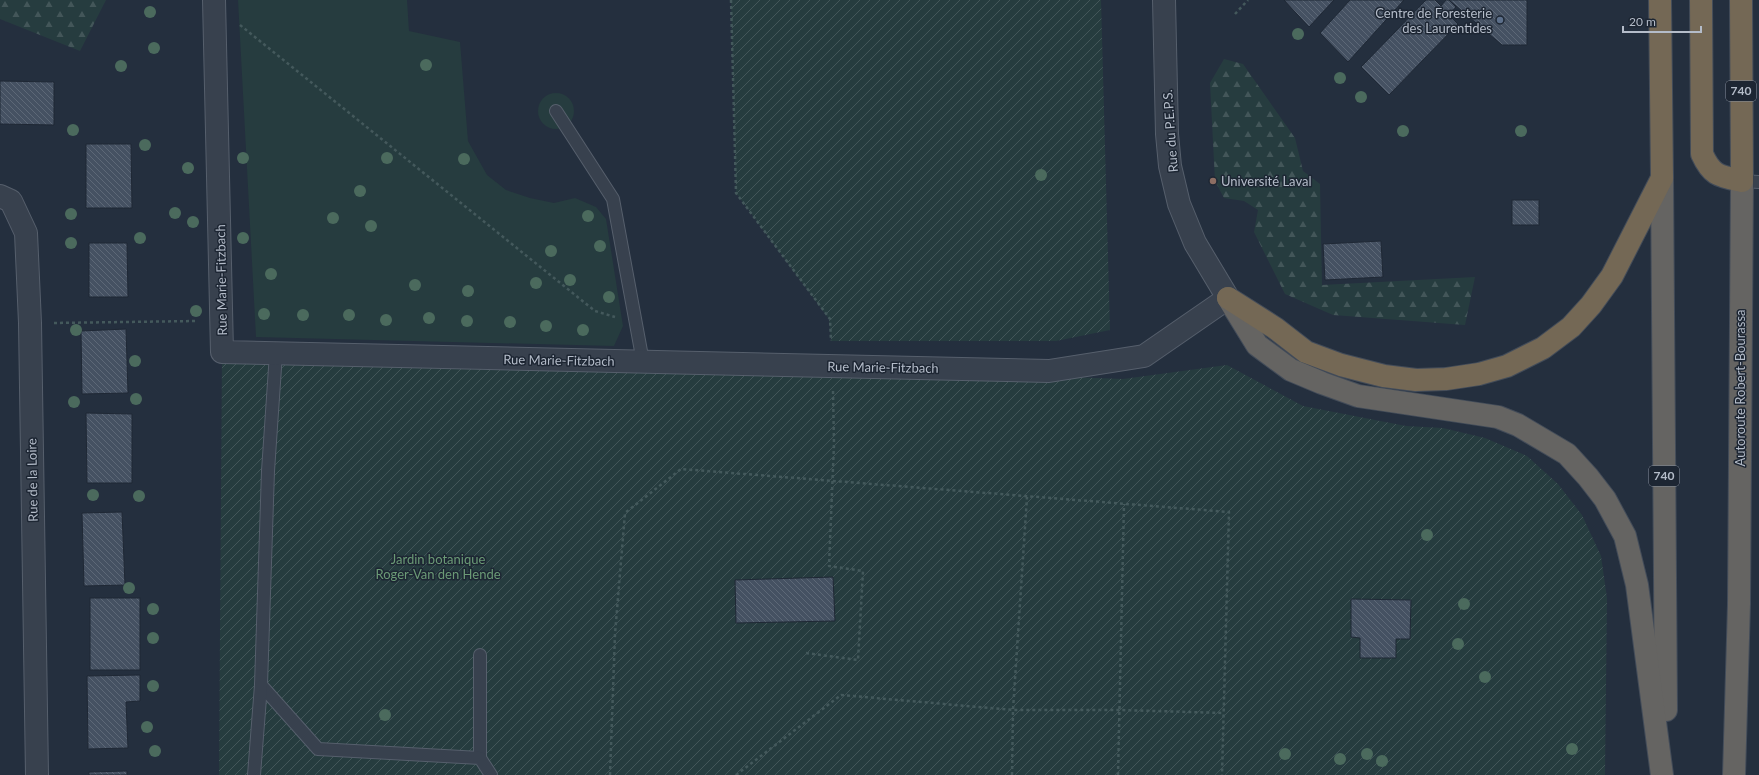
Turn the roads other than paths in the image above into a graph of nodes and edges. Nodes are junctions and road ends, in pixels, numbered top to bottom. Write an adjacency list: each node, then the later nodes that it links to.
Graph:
1 (1164, 0): 10 (street, Rue du P.E.P.S.)
2 (1660, 0): 7 (highway, 740)
3 (1701, 0): 8 (highway)
4 (1741, 0): 8 (highway, Autoroute Robert-Bourassa / 740)
5 (215, 2): 11 (street, Rue Marie-Fitzbach)
6 (556, 111): 12 (lane)
7 (1662, 178): 10 (highway); 20 (highway, 740)
8 (1750, 182): 21 (highway, Autoroute Robert-Bourassa / 740)
9 (0, 196): 16 (street, Rue de la Loire)
10 (1228, 298): 12 (street, Rue Marie-Fitzbach); 19 (highway)
11 (276, 353): 12 (street, Rue Marie-Fitzbach); 14 (lane)
12 (643, 362)
13 (480, 655): 15 (lane)
14 (261, 685): 15 (lane); 17 (lane)
15 (480, 758): 18 (lane)
16 (37, 775)
17 (254, 775)
18 (492, 775)
19 (1662, 775)
20 (1666, 775)
21 (1734, 775)

